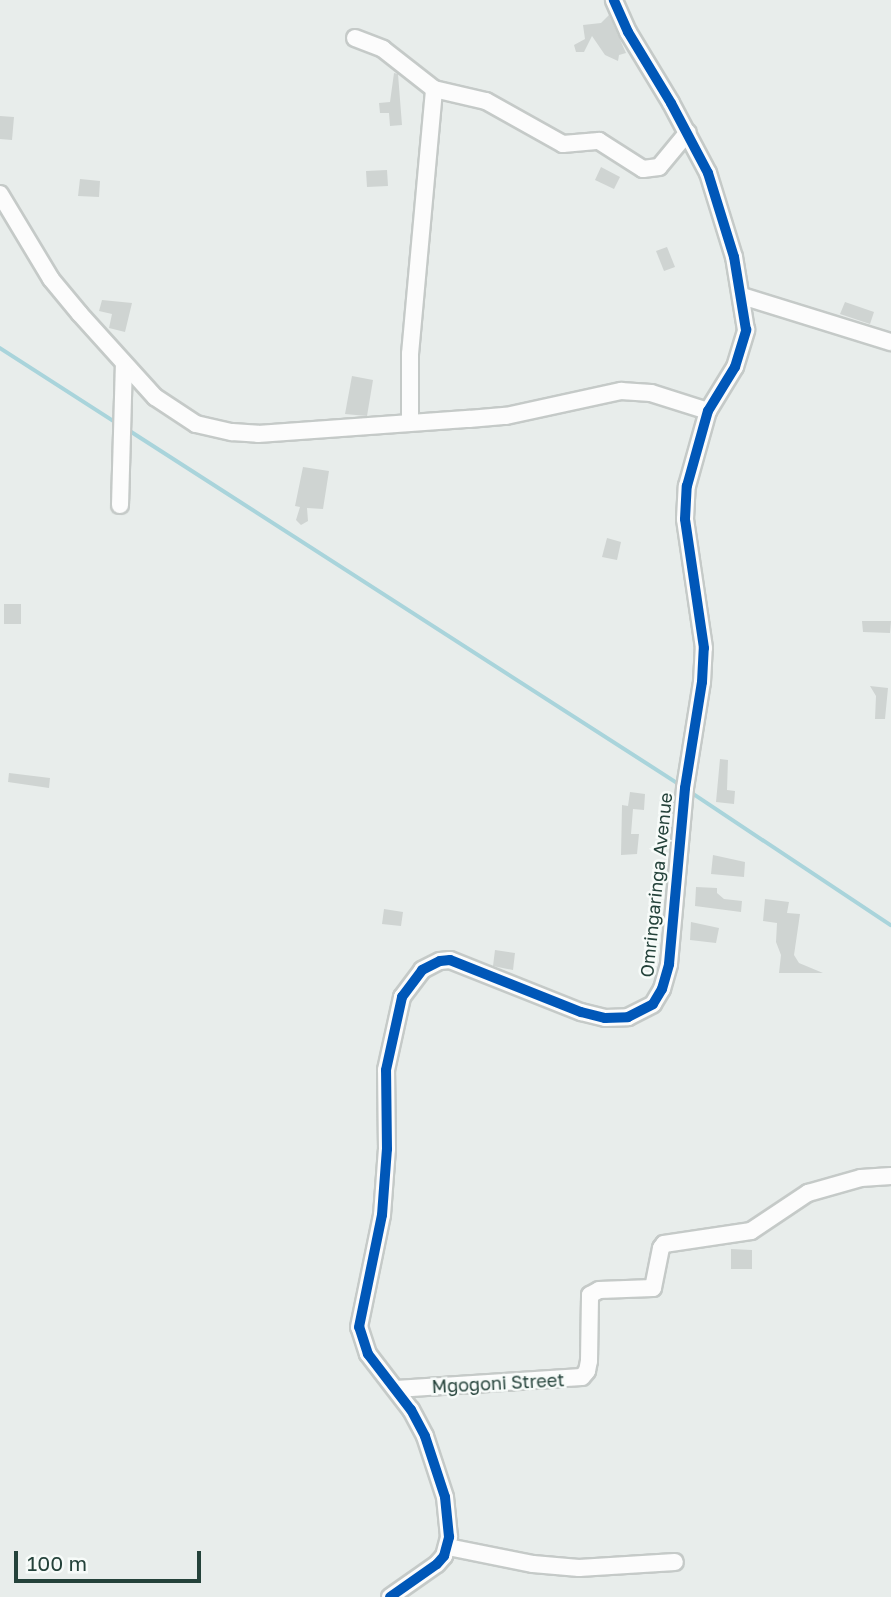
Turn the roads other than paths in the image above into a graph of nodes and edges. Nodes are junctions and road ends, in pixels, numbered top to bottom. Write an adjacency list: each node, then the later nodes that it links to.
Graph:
1 (614, 0): 4 (street, Omringaringa Avenue)
2 (355, 38): 3 (street)
3 (434, 89): 4 (street); 10 (street)
4 (688, 132): 6 (street, Omringaringa Avenue)
5 (0, 194): 8 (street)
6 (742, 296): 7 (street); 9 (street, Omringaringa Avenue)
7 (891, 342)
8 (124, 366): 10 (street); 11 (street)
9 (708, 411): 10 (street); 13 (street, Omringaringa Avenue)
10 (410, 421)
11 (120, 505)
12 (891, 1176): 13 (street, Mgogoni Street)
13 (396, 1389): 14 (street, Omringaringa Avenue)
14 (448, 1547): 15 (street); 16 (street)
15 (675, 1562)
16 (390, 1597)

